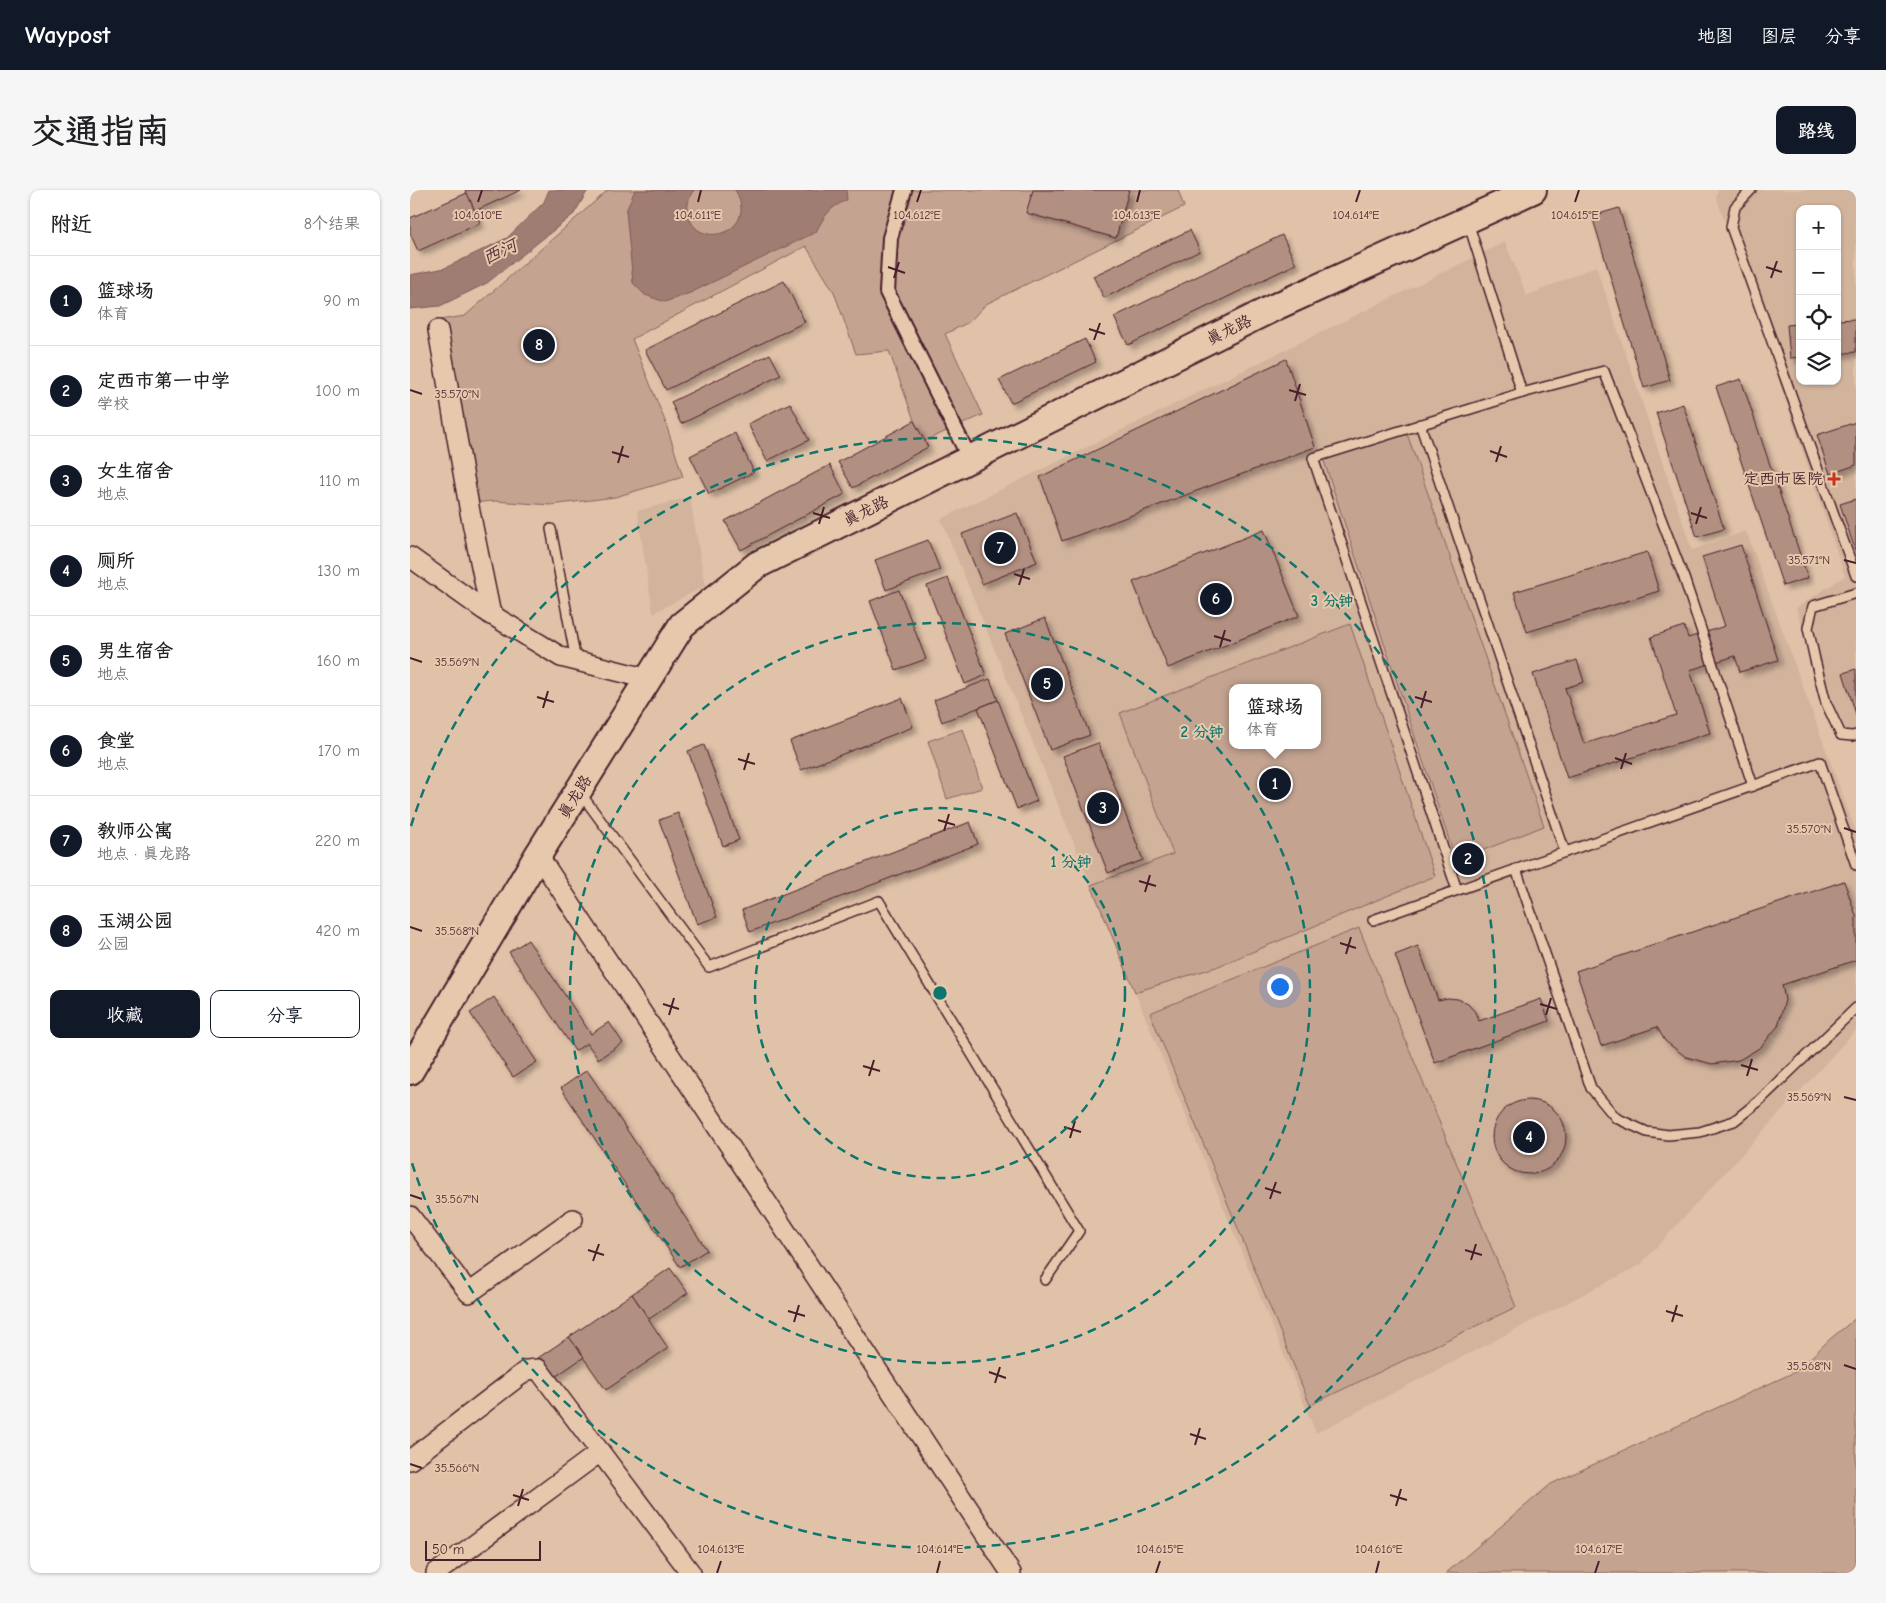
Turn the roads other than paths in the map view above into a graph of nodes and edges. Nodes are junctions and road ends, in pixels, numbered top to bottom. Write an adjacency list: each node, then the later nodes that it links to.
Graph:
1 (904, 190): 8 (street)
2 (1534, 190): 4 (main road, 真龙路)
3 (1751, 190): 11 (lane)
4 (1468, 220): 6 (lane); 8 (main road, 真龙路)
5 (438, 330): 13 (street)
6 (1522, 393): 7 (lane); 17 (lane)
7 (1420, 424): 19 (lane); 23 (lane)
8 (970, 459): 15 (main road, 真龙路)
9 (551, 529): 14 (lane)
10 (410, 557): 13 (street)
11 (1856, 576)
12 (1856, 593): 16 (lane)
13 (491, 615): 14 (street)
14 (576, 661): 15 (street)
15 (649, 679): 18 (main road, 真龙路)
16 (1856, 735)
17 (1753, 786): 19 (lane); 21 (lane)
18 (579, 792): 20 (main road, 真龙路); 30 (lane)
19 (1565, 852): 22 (lane)
20 (538, 855): 26 (main road, 真龙路); 35 (street)
21 (1856, 865)
22 (1516, 869): 23 (lane); 25 (lane)
23 (1457, 890): 24 (lane)
24 (1373, 920)
25 (1856, 1008)
26 (417, 1048): 27 (main road, 真龙路)
27 (410, 1071)
28 (410, 1216): 29 (street)
29 (572, 1218)
30 (1045, 1280)
31 (600, 1452): 32 (street); 33 (street); 34 (street)
32 (410, 1460)
33 (436, 1573)
34 (691, 1573)
35 (1011, 1573)

